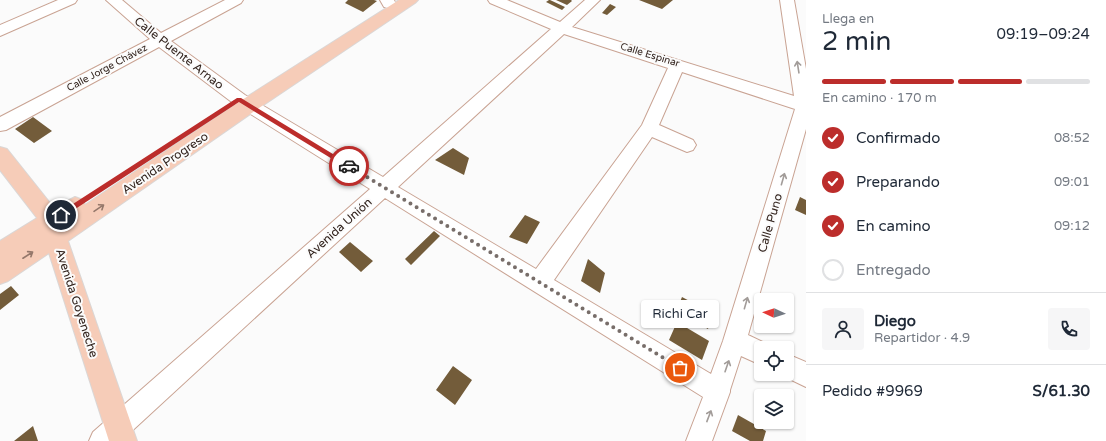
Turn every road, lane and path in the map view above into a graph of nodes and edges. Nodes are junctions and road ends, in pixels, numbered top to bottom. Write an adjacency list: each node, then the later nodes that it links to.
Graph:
1 (70, 0): 10 (street)
2 (113, 0): 11 (street, Calle Puente Arnao)
3 (236, 0): 11 (street, Calle Jorge Chávez)
4 (410, 0): 13 (main road, Avenida Progreso)
5 (495, 0): 9 (street, Calle Espinar)
6 (593, 0): 9 (street, Avenida Unión)
7 (787, 0): 14 (street, Calle Puno, one-way to 7)
8 (390, 1): 13 (main road, Avenida Progreso)
9 (561, 28): 12 (street, Calle Espinar); 19 (street, Avenida Unión)
10 (0, 31)
11 (160, 40): 13 (street, Calle Puente Arnao); 15 (street, Calle Jorge Chávez)
12 (678, 64): 14 (street, Calle Espinar); 16 (street)
13 (244, 102): 19 (street, Calle Puente Arnao); 20 (main road, Avenida Progreso)
14 (805, 106): 24 (street, Calle Puno, one-way to 14)
15 (0, 125)
16 (649, 128): 17 (street); 23 (street)
17 (687, 145)
18 (0, 155): 20 (main road, Avenida Goyeneche)
19 (384, 187): 23 (street, Calle Puente Arnao); 29 (street, Avenida Unión)
20 (53, 230): 21 (main road, Avenida Progreso); 22 (main road, Avenida Progreso, one-way to 20); 29 (main road, Avenida Goyeneche)
21 (0, 253)
22 (0, 273)
23 (540, 283): 28 (street, Calle Puente Arnao)
24 (735, 341): 25 (street); 28 (street, Calle Puno, one-way to 24)
25 (754, 350)
26 (794, 369): 27 (street)
27 (806, 375)
28 (718, 392): 30 (street, Calle Puno, one-way to 28)
29 (114, 436)
30 (699, 441)

